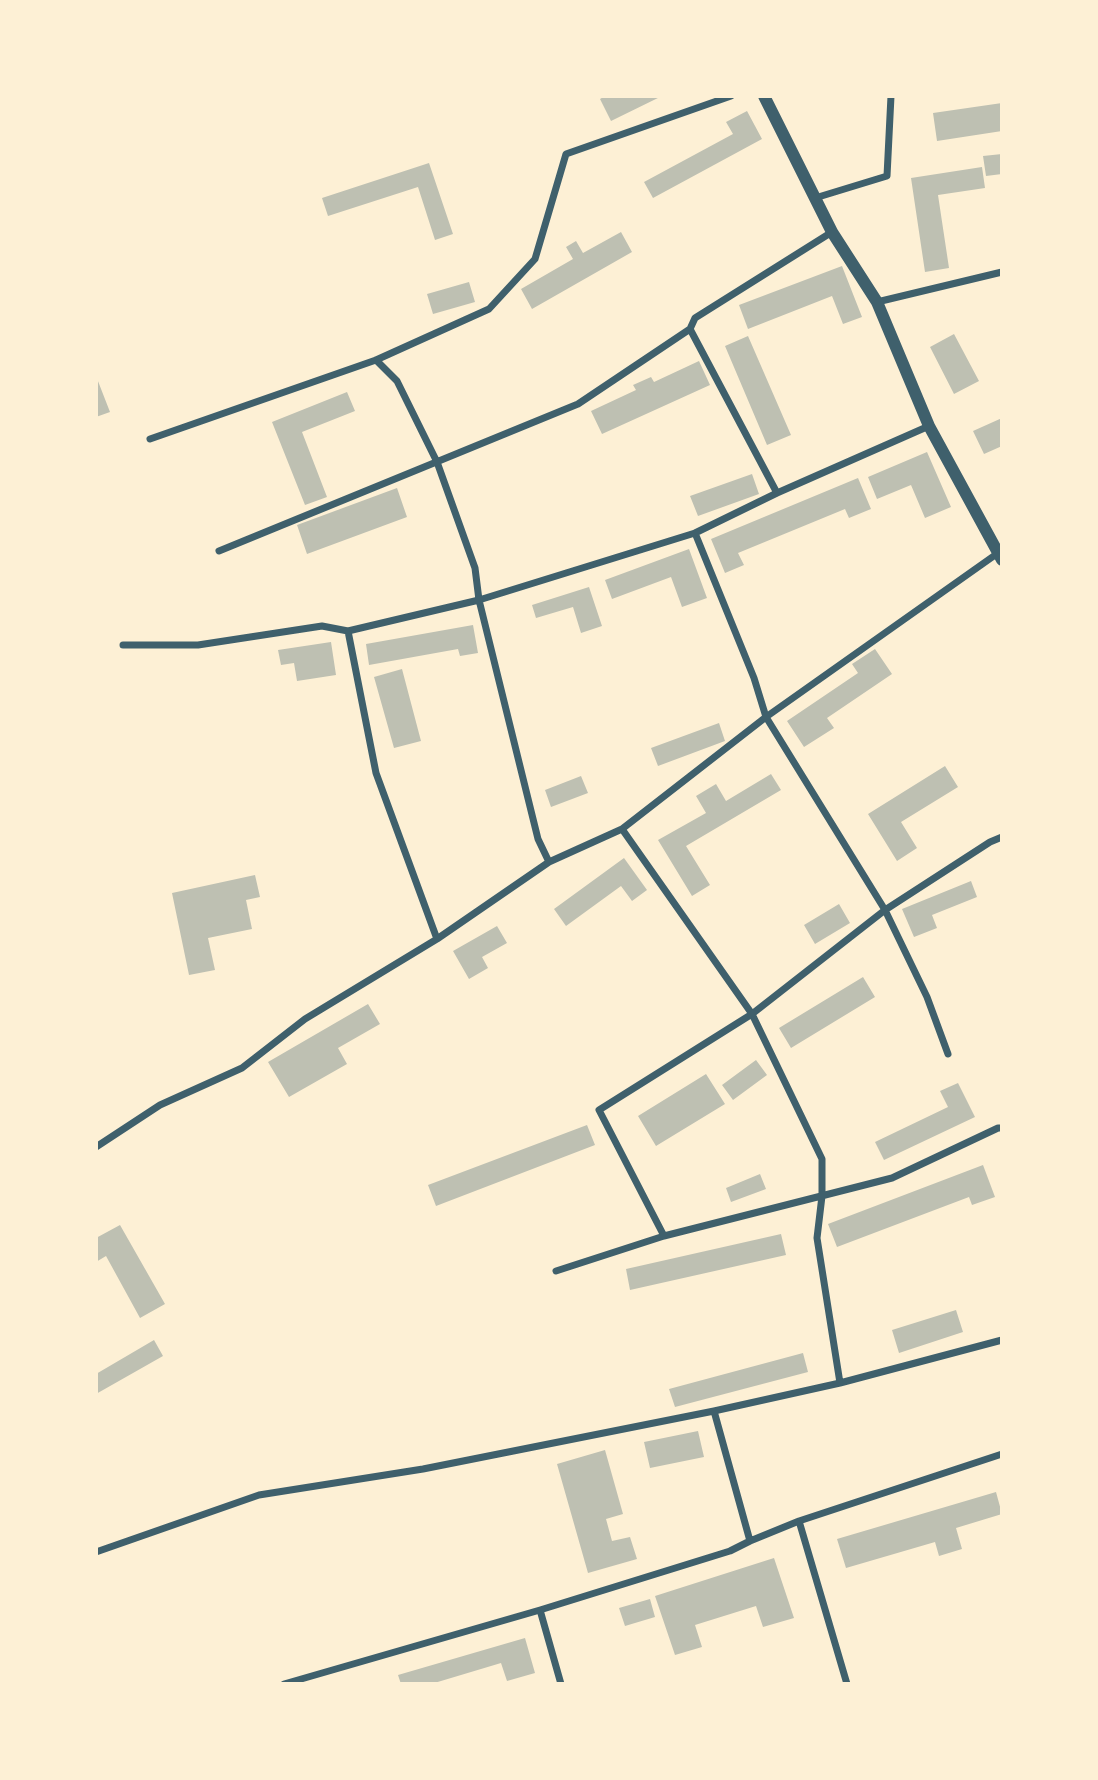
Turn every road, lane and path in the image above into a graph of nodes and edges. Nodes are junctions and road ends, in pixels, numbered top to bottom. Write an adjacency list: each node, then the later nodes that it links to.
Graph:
1 (731, 96): 9 (street)
2 (764, 96): 4 (street)
3 (891, 96): 4 (street)
4 (815, 198): 5 (street)
5 (832, 232): 7 (street); 8 (street)
6 (1002, 272): 7 (street)
7 (877, 302): 10 (street)
8 (690, 329): 12 (street); 13 (street)
9 (376, 360): 11 (street); 12 (street)
10 (929, 426): 13 (street); 16 (street)
11 (150, 439)
12 (437, 462): 15 (street); 17 (street)
13 (777, 493): 14 (street)
14 (695, 533): 17 (street); 20 (street)
15 (219, 551)
16 (1000, 556): 20 (street)
17 (479, 600): 18 (street); 23 (street)
18 (348, 631): 19 (street); 25 (street)
19 (122, 645)
20 (766, 718): 21 (street); 24 (street)
21 (622, 829): 23 (street); 26 (street)
22 (1002, 837): 24 (street)
23 (550, 862): 25 (street)
24 (885, 910): 26 (street); 27 (street)
25 (437, 939): 29 (street)
26 (752, 1014): 30 (street); 31 (street)
27 (948, 1054)
28 (1002, 1128): 30 (street)
29 (96, 1147)
30 (822, 1196): 31 (street); 34 (street)
31 (664, 1236): 32 (street)
32 (556, 1271)
33 (1002, 1340): 34 (street)
34 (840, 1383): 35 (street)
35 (714, 1411): 38 (street); 39 (street)
36 (1002, 1454): 37 (street)
37 (799, 1521): 38 (street); 43 (street)
38 (750, 1541): 40 (street)
39 (96, 1552)
40 (540, 1610): 41 (street); 42 (street)
41 (284, 1684)
42 (561, 1684)
43 (847, 1684)

